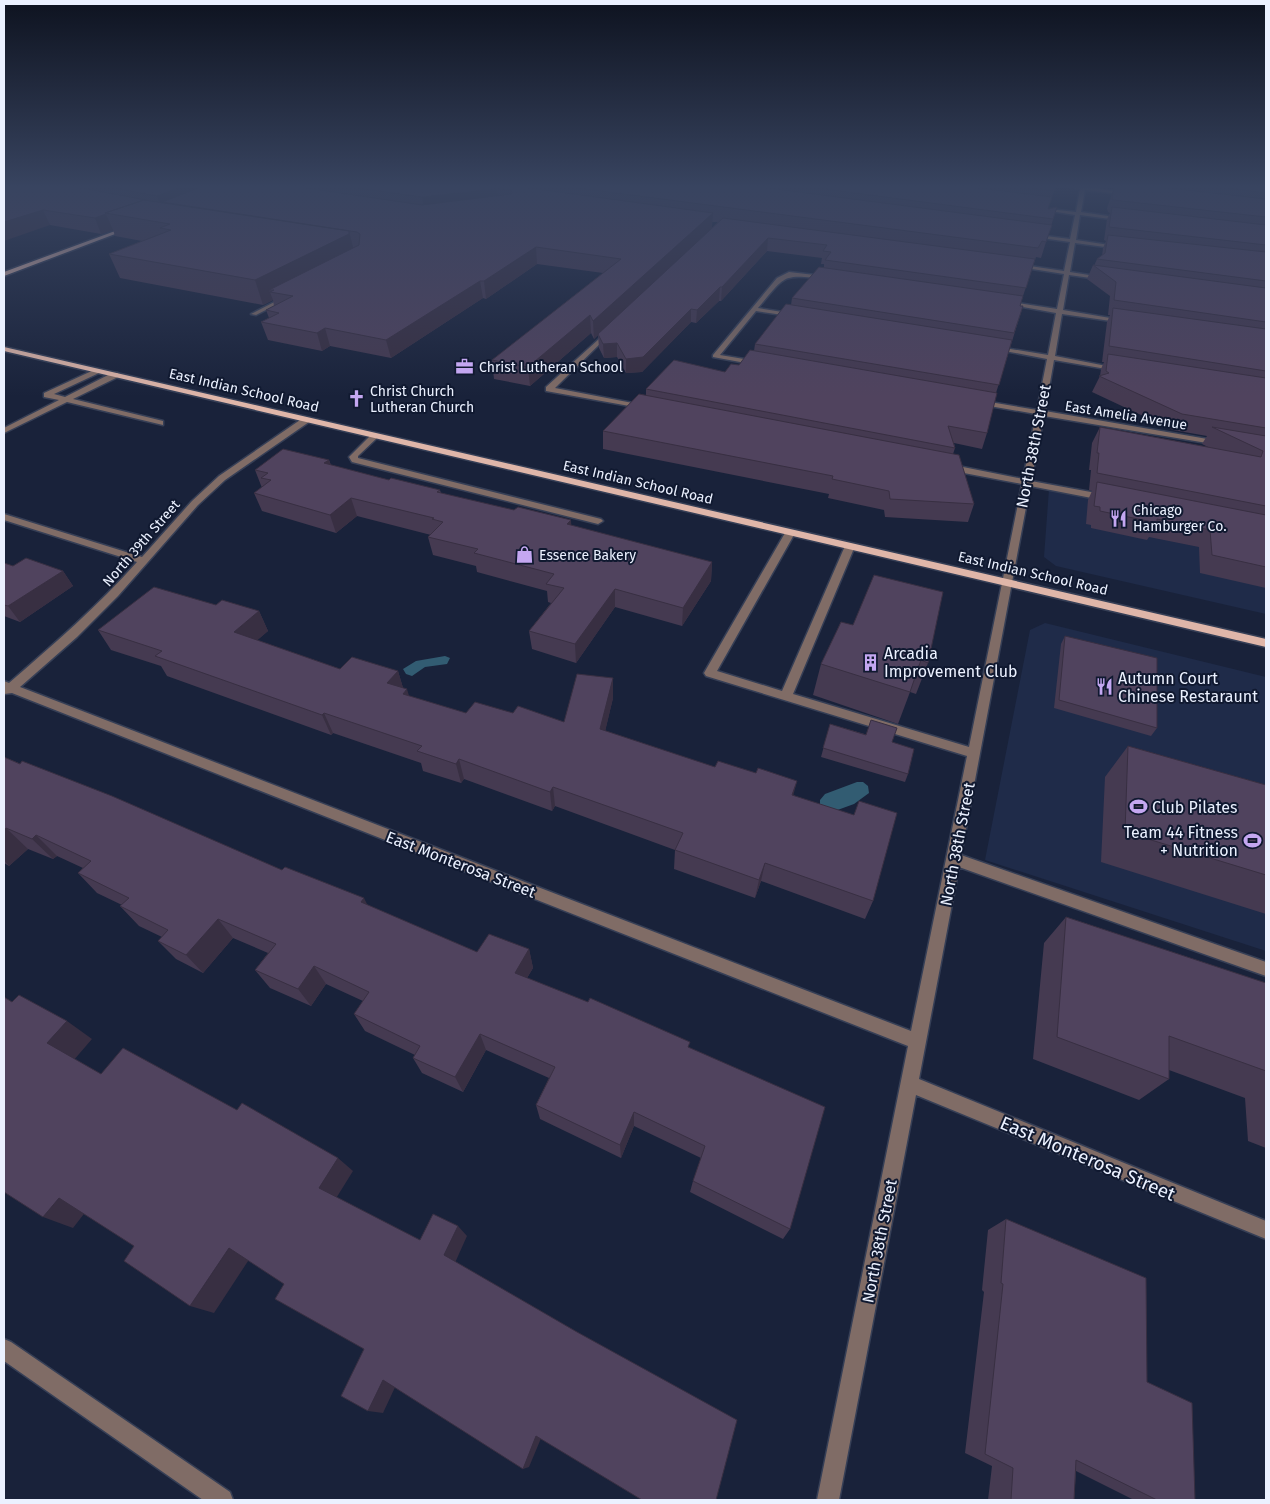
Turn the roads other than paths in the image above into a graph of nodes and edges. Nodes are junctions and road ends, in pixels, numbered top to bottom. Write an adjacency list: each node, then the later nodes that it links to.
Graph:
1 (53, 256): 5 (main road)
2 (1070, 256): 4 (street, North 38th Street)
3 (1004, 264): 4 (street)
4 (1067, 273): 7 (street); 11 (street, North 38th Street)
5 (4, 274)
6 (834, 278): 10 (street)
7 (1111, 279)
8 (297, 292): 12 (street)
9 (995, 302): 11 (street)
10 (753, 309): 13 (street); 19 (street)
11 (1059, 311): 14 (street); 18 (street, North 38th Street)
12 (254, 314)
13 (806, 318)
14 (1129, 322)
15 (613, 328): 25 (street)
16 (987, 347): 18 (street)
17 (4, 349): 21 (main road, East Indian School Road)
18 (1051, 358): 20 (street); 26 (street, North 38th Street)
19 (766, 366)
20 (1125, 370)
21 (96, 371): 22 (main road, East Indian School Road); 23 (street)
22 (115, 375): 23 (street); 27 (main road, East Indian School Road)
23 (66, 400): 28 (street); 29 (street)
24 (971, 401): 26 (street, East Amelia Avenue)
25 (656, 410)
26 (1039, 413): 31 (street, East Amelia Avenue); 33 (street, North 38th Street)
27 (306, 420): 30 (main road, East Indian School Road); 39 (street, North 39th Street)
28 (160, 423)
29 (4, 431)
30 (376, 436): 36 (street); 37 (main road, East Indian School Road)
31 (1227, 444)
32 (938, 465): 33 (street)
33 (1026, 482): 34 (street); 40 (street, North 38th Street)
34 (1114, 500)
35 (4, 517): 39 (street)
36 (598, 521)
37 (790, 533): 38 (main road, East Indian School Road); 43 (street)
38 (850, 546): 40 (main road, East Indian School Road); 43 (street)
39 (142, 560): 42 (street, North 39th Street)
40 (1006, 582): 41 (main road, East Indian School Road); 44 (street, North 38th Street)
41 (1266, 643)
42 (6, 688): 47 (street, East Monterosa Street)
43 (786, 696): 44 (street)
44 (974, 753): 45 (street, North 38th Street)
45 (954, 859): 46 (street); 47 (street, North 38th Street)
46 (1266, 969)
47 (918, 1042): 48 (street, North 38th Street)
48 (910, 1084): 49 (street, East Monterosa Street); 52 (street, North 38th Street)
49 (1266, 1230)
50 (4, 1349): 51 (street)
51 (222, 1500)
52 (828, 1500)

